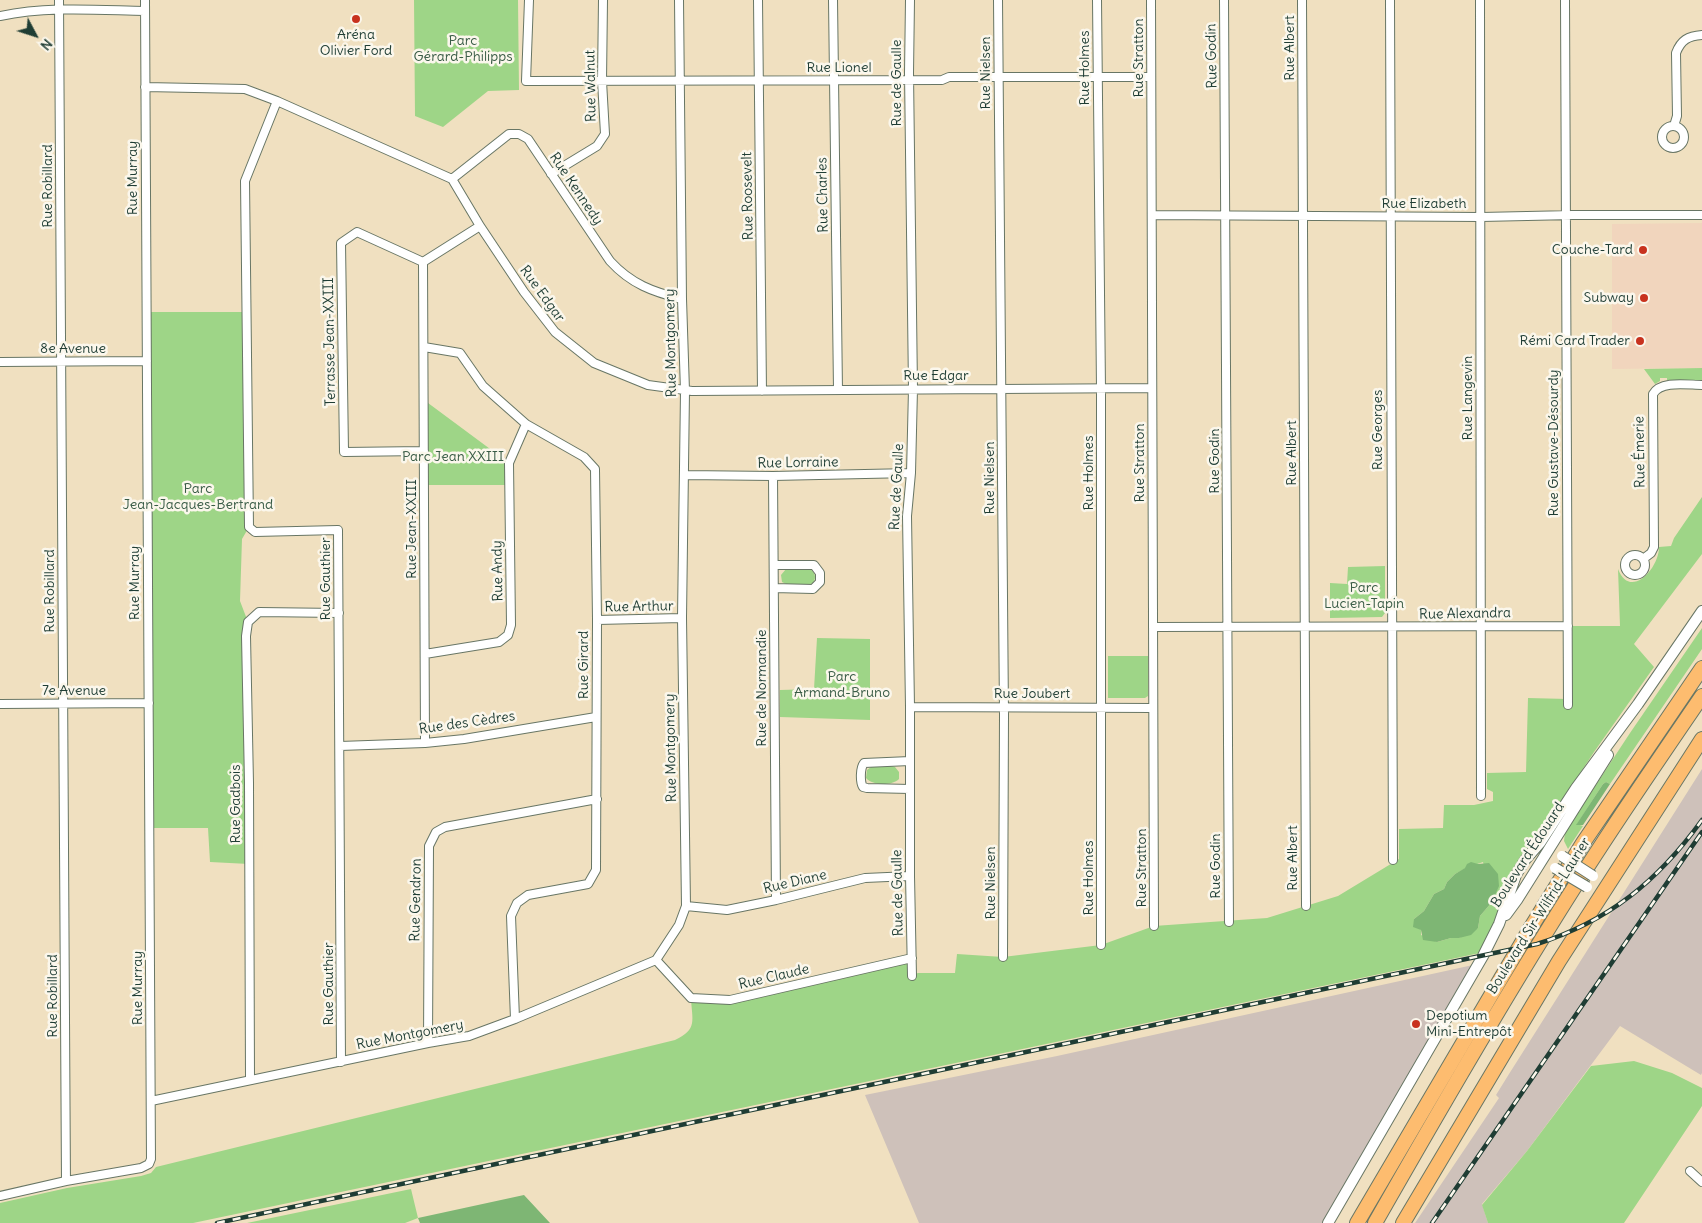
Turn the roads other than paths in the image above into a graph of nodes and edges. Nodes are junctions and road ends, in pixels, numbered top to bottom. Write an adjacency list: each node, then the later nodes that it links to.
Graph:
1 (59, 0): 17 (street, Rue Robillard)
2 (145, 0): 18 (street, Rue Murray)
3 (529, 0): 28 (street, Rue Lionel)
4 (603, 0): 28 (street, Rue Walnut)
5 (679, 0): 24 (street, Rue Montgomery)
6 (758, 0): 25 (street, Rue Roosevelt)
7 (833, 0): 26 (street, Rue Charles)
8 (910, 0): 27 (street, Rue de Gaulle)
9 (998, 0): 23 (street, Rue Nielsen)
10 (1097, 0): 21 (street, Rue Holmes)
11 (1151, 0): 22 (street, Rue Stratton)
12 (1224, 0): 37 (street, Rue Godin)
13 (1302, 0): 38 (street, Rue Albert)
14 (1390, 0): 39 (street, Rue Georges)
15 (1480, 0): 40 (street, Rue Langevin)
16 (1565, 0): 35 (street, Rue Gustave-Désourdy)
17 (59, 9): 18 (street); 19 (street); 47 (street, Rue Robillard)
18 (145, 11): 29 (street, Rue Murray)
19 (0, 16)
20 (1702, 35): 31 (street)
21 (1097, 77): 22 (street, Rue Lionel); 23 (street, Rue Lionel); 49 (street, Rue Holmes)
22 (1151, 77): 34 (street, Rue Stratton)
23 (998, 78): 27 (street, Rue Lionel); 52 (street, Rue Nielsen)
24 (680, 80): 25 (street, Rue Lionel); 28 (street, Rue Lionel); 43 (street, Rue Montgomery)
25 (759, 80): 26 (street, Rue Lionel); 55 (street, Rue Roosevelt)
26 (834, 80): 27 (street, Rue Lionel); 53 (street, Rue Charles)
27 (909, 80): 51 (street, Rue de Gaulle)
28 (602, 81): 32 (street, Rue Walnut)
29 (145, 87): 30 (street); 45 (street, Rue Murray)
30 (278, 101): 33 (street); 65 (street, Rue Gauthier)
31 (1674, 126)
32 (551, 174): 33 (street, Rue Kennedy); 43 (street, Rue Kennedy)
33 (452, 180): 41 (street, Rue Edgar)
34 (1152, 215): 37 (street, Rue Elizabeth); 50 (street, Rue Stratton)
35 (1566, 215): 36 (street, Rue Elizabeth); 40 (street, Rue Elizabeth); 70 (street, Rue Gustave-Désourdy)
36 (1700, 215)
37 (1226, 216): 38 (street, Rue Elizabeth); 72 (street, Rue Godin)
38 (1303, 216): 39 (street, Rue Elizabeth); 68 (street, Rue Albert)
39 (1390, 217): 40 (street, Rue Elizabeth); 73 (street, Rue Georges)
40 (1481, 217): 69 (street, Rue Langevin)
41 (480, 226): 42 (street); 54 (street, Rue Edgar)
42 (424, 262): 44 (street, Rue Jean-XXIII); 57 (street, Terrasse Jean-XXIII)
43 (682, 299): 54 (street, Rue Montgomery)
44 (424, 346): 56 (street, Rue Girard); 57 (street, Rue Jean-XXIII)
45 (147, 361): 47 (street, 8e Avenue); 79 (street, Rue Murray)
46 (0, 362): 47 (street, 8e Avenue)
47 (61, 362): 78 (street, Rue Robillard)
48 (1702, 385): 61 (street, Rue Émerie)
49 (1101, 388): 50 (street, Rue Edgar); 52 (street, Rue Edgar); 83 (street, Rue Holmes)
50 (1152, 388): 71 (street, Rue Stratton)
51 (913, 389): 52 (street, Rue Edgar); 53 (street, Rue Edgar); 58 (street, Rue de Gaulle)
52 (1002, 389): 82 (street, Rue Nielsen)
53 (838, 390): 55 (street, Rue Edgar)
54 (685, 391): 55 (street, Rue Edgar); 59 (street, Rue Montgomery)
55 (762, 392)
56 (526, 424): 67 (street, Rue Girard); 74 (street, Rue Andy)
57 (424, 450): 74 (street, Rue Jean-XXIII)
58 (911, 473): 60 (street, Rue Lorraine); 81 (street, Rue de Gaulle)
59 (685, 475): 60 (street, Rue Lorraine); 66 (street, Rue Montgomery)
60 (773, 476): 62 (street, Rue de Normandie)
61 (1643, 559)
62 (774, 565): 63 (street, Rue de Normandie); 63 (street)
63 (774, 588): 99 (street, Rue de Normandie)
64 (1702, 611): 93 (street, Boulevard Édouard)
65 (339, 613): 88 (street, Rue Gauthier); 113 (street, Rue Gadbois)
66 (682, 618): 67 (street, Rue Arthur); 100 (street, Rue Montgomery)
67 (597, 620): 85 (street, Rue Girard)
68 (1305, 626): 72 (street, Rue Alexandra); 73 (street, Rue Alexandra); 101 (street, Rue Albert)
69 (1481, 626): 70 (street, Rue Alexandra); 73 (street, Rue Alexandra); 91 (street, Rue Langevin)
70 (1568, 626): 80 (street, Rue Gustave-Désourdy)
71 (1153, 627): 72 (street, Rue Alexandra); 84 (street, Rue Stratton)
72 (1228, 627): 102 (street, Rue Godin)
73 (1392, 627): 95 (street, Rue Georges)
74 (425, 654): 87 (street, Rue Jean-XXIII)
75 (1702, 668): 120 (highway, Boulevard Sir-Wilfrid-Laurier)
76 (1702, 696): 121 (highway, Boulevard Sir-Wilfrid-Laurier)
77 (0, 704): 78 (street, 7e Avenue)
78 (64, 704): 79 (street, 7e Avenue); 116 (street, Rue Robillard)
79 (149, 704): 114 (street, Rue Murray)
80 (1568, 705)
81 (910, 707): 82 (street, Rue Joubert); 89 (street, Rue de Gaulle)
82 (1004, 707): 83 (street, Rue Joubert); 106 (street, Rue Nielsen)
83 (1101, 707): 84 (street, Rue Joubert); 105 (street, Rue Holmes)
84 (1154, 708): 104 (street, Rue Stratton)
85 (596, 717): 87 (street, Rue des Cèdres); 92 (street, Rue Girard)
86 (1702, 739): 98 (highway)
87 (425, 743): 88 (street, Rue des Cèdres)
88 (340, 746): 112 (street, Rue Gauthier)
89 (910, 762): 90 (street, Rue de Gaulle); 90 (street)
90 (910, 789): 97 (street, Rue de Gaulle)
91 (1481, 796)
92 (596, 799): 110 (street, Rue Girard); 111 (street, Rue Gendron)
93 (1545, 845): 94 (street, Boulevard Édouard); 96 (street, Boulevard Édouard); 98 (street, bridge)
94 (1531, 853): 96 (street); 103 (street, Boulevard Édouard)
95 (1392, 860)
96 (1542, 860): 98 (street, bridge); 103 (street, Boulevard Édouard)
97 (910, 876): 99 (street, Rue Diane); 107 (street, Rue de Gaulle)
98 (1604, 890): 122 (highway)
99 (776, 900): 100 (street, Rue Diane)
100 (686, 906): 108 (street, Rue Montgomery)
101 (1306, 906)
102 (1229, 922)
103 (1499, 924): 119 (street, Boulevard Sir-Wilfrid-Laurier)
104 (1154, 926)
105 (1102, 945)
106 (1003, 957)
107 (912, 958): 108 (street, Rue Claude); 109 (street, Rue de Gaulle)
108 (656, 960): 110 (street, Rue Montgomery)
109 (912, 976)
110 (514, 1019): 111 (street, Rue Montgomery)
111 (428, 1043): 112 (street, Rue Montgomery)
112 (341, 1062): 113 (street, Rue Montgomery)
113 (250, 1080): 114 (street, Rue Montgomery)
114 (151, 1101): 116 (street, Rue Murray)
115 (1690, 1171): 117 (street)
116 (66, 1181): 118 (street)
117 (1702, 1182)
118 (0, 1196)
119 (1328, 1223)
120 (1357, 1223)
121 (1375, 1223)
122 (1403, 1223)

